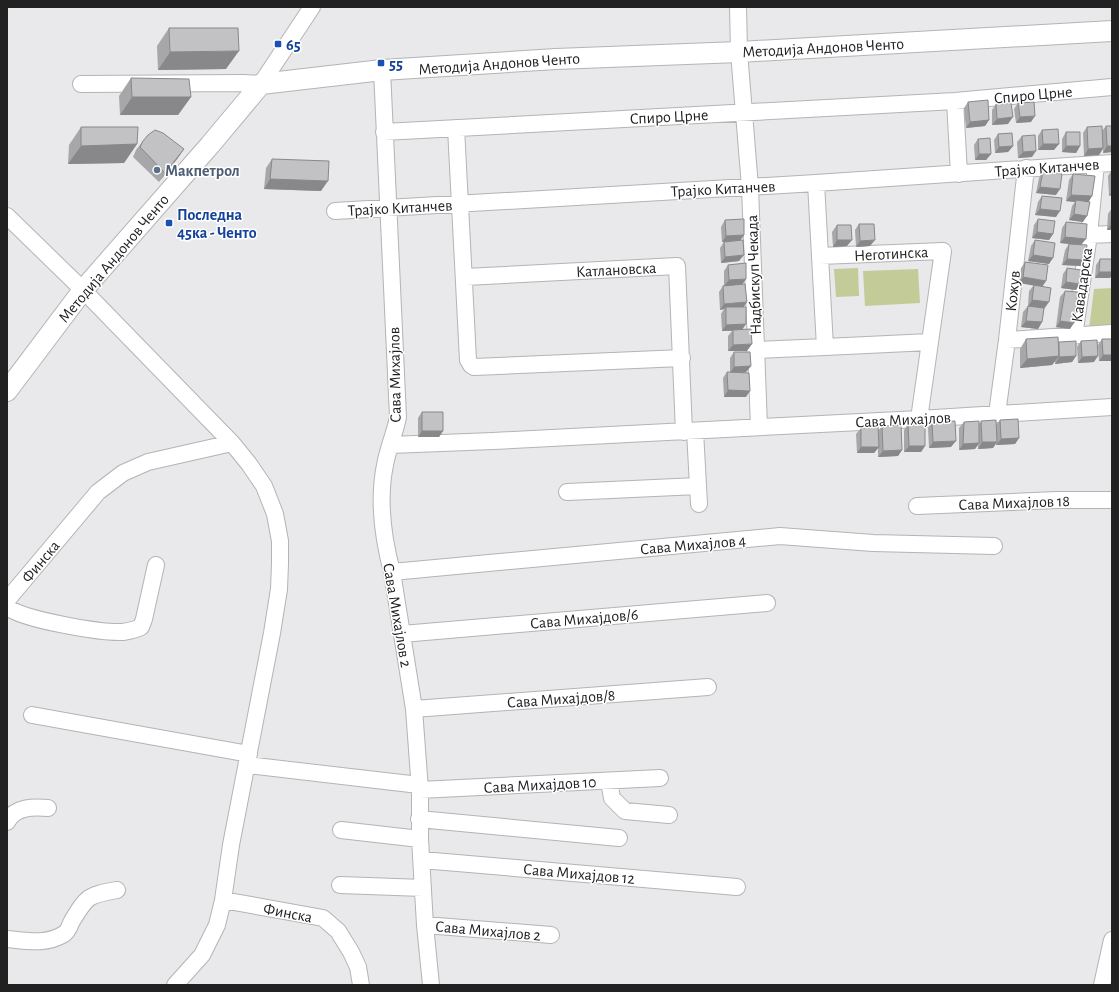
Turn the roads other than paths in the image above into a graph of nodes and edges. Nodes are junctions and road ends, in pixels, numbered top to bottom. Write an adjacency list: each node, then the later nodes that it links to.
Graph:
1 (312, 7): 7 (street)
2 (738, 7): 4 (street, Надбискуп Чекада)
3 (1112, 31): 4 (main road, Методија Андонов Ченто)
4 (739, 52): 5 (main road, Методија Андонов Ченто); 10 (street, Надбискуп Чекада)
5 (382, 70): 7 (main road, Методија Андонов Ченто); 12 (street, Сава Михајлов)
6 (81, 84): 7 (street)
7 (261, 84): 27 (main road, Методија Андонов Ченто)
8 (1112, 87): 9 (street, Спиро Црне)
9 (955, 101): 10 (street, Спиро Црне); 16 (street)
10 (744, 112): 11 (street, Спиро Црне); 18 (street, Надбискуп Чекада)
11 (456, 128): 12 (street, Спиро Црне); 19 (street)
12 (384, 132): 20 (street, Сава Михајлов)
13 (1112, 163): 14 (street, Трајко Китанчев)
14 (1096, 164): 15 (street, Трајко Китанчев); 24 (street, Кавадарска)
15 (1026, 168): 16 (street, Трајко Китанчев); 30 (street, Кожув)
16 (959, 174): 17 (street, Трајко Китанчев)
17 (816, 183): 18 (street, Трајко Китанчев); 25 (street)
18 (750, 187): 19 (street, Трајко Китанчев); 33 (street, Надбискуп Чекада)
19 (460, 204): 20 (street, Трајко Китанчев); 26 (street)
20 (388, 207): 21 (street, Трајко Китанчев); 42 (street, Сава Михајлов)
21 (335, 211)
22 (7, 216): 27 (street)
23 (1112, 234): 24 (street, Кавадарска)
24 (1089, 235): 29 (street, Кавадарска)
25 (820, 256): 31 (street, Неготинска); 32 (street)
26 (465, 277): 34 (street); 34 (street, Катлановска)
27 (83, 290): 35 (main road, Методија Андонов Ченто); 41 (street)
28 (1112, 333): 29 (street, Кавадарска)
29 (1074, 336): 30 (street, Кавадарска)
30 (1007, 340): 37 (street, Кожув)
31 (930, 342): 32 (street); 38 (street, Неготинска)
32 (825, 347): 33 (street)
33 (756, 350): 39 (street, Надбискуп Чекада)
34 (682, 358): 40 (street, Катлановска)
35 (7, 391)
36 (1112, 407): 37 (street, Сава Михајлов)
37 (996, 414): 38 (street, Сава Михајлов)
38 (919, 419): 39 (street, Сава Михајлов)
39 (759, 427): 40 (street, Сава Михајлов)
40 (690, 431): 42 (street, Сава Михајлов); 43 (street)
41 (232, 443): 51 (street, Финска); 57 (street)
42 (390, 445): 50 (street, Сава Михајлов 2)
43 (698, 486): 44 (street); 46 (street)
44 (567, 492)
45 (1112, 500): 47 (street, Сава Михајлов 18)
46 (699, 504)
47 (917, 506)
48 (994, 546): 50 (street, Сава Михајлов 4)
49 (156, 566): 51 (street, Финска)
50 (392, 572): 53 (street, Сава Михајлов 2)
51 (8, 598)
52 (766, 603): 53 (street, Сава Михајдов/6)
53 (402, 634): 55 (street, Сава Михајлов 2)
54 (708, 687): 55 (street, Сава Михајдов/8)
55 (414, 709): 60 (street, Сава Михајлов 2)
56 (32, 715): 57 (street)
57 (248, 760): 60 (street); 73 (street)
58 (660, 778): 59 (street, Сава Михајдов 10)
59 (609, 781): 60 (street, Сава Михајдов 10); 62 (street)
60 (419, 787): 63 (street, Сава Михајлов 2)
61 (48, 808): 64 (street)
62 (669, 815)
63 (419, 819): 66 (street); 67 (street, Сава Михајлов 2)
64 (7, 822)
65 (341, 830): 67 (street)
66 (619, 838)
67 (420, 839): 68 (street, Сава Михајлов 2)
68 (422, 860): 70 (street, Сава Михајдов 12); 71 (street, Сава Михајлов 2)
69 (340, 885): 71 (street)
70 (737, 887)
71 (424, 888): 74 (street, Сава Михајлов 2)
72 (117, 890): 76 (street)
73 (223, 900): 78 (street); 79 (street, Финска)
74 (425, 925): 75 (street, Сава Михајлов 2); 80 (street, Сава Михајлов 2)
75 (551, 935)
76 (7, 939)
77 (1112, 940): 81 (street)
78 (175, 985)
79 (361, 985)
80 (430, 985)
81 (1102, 985)

